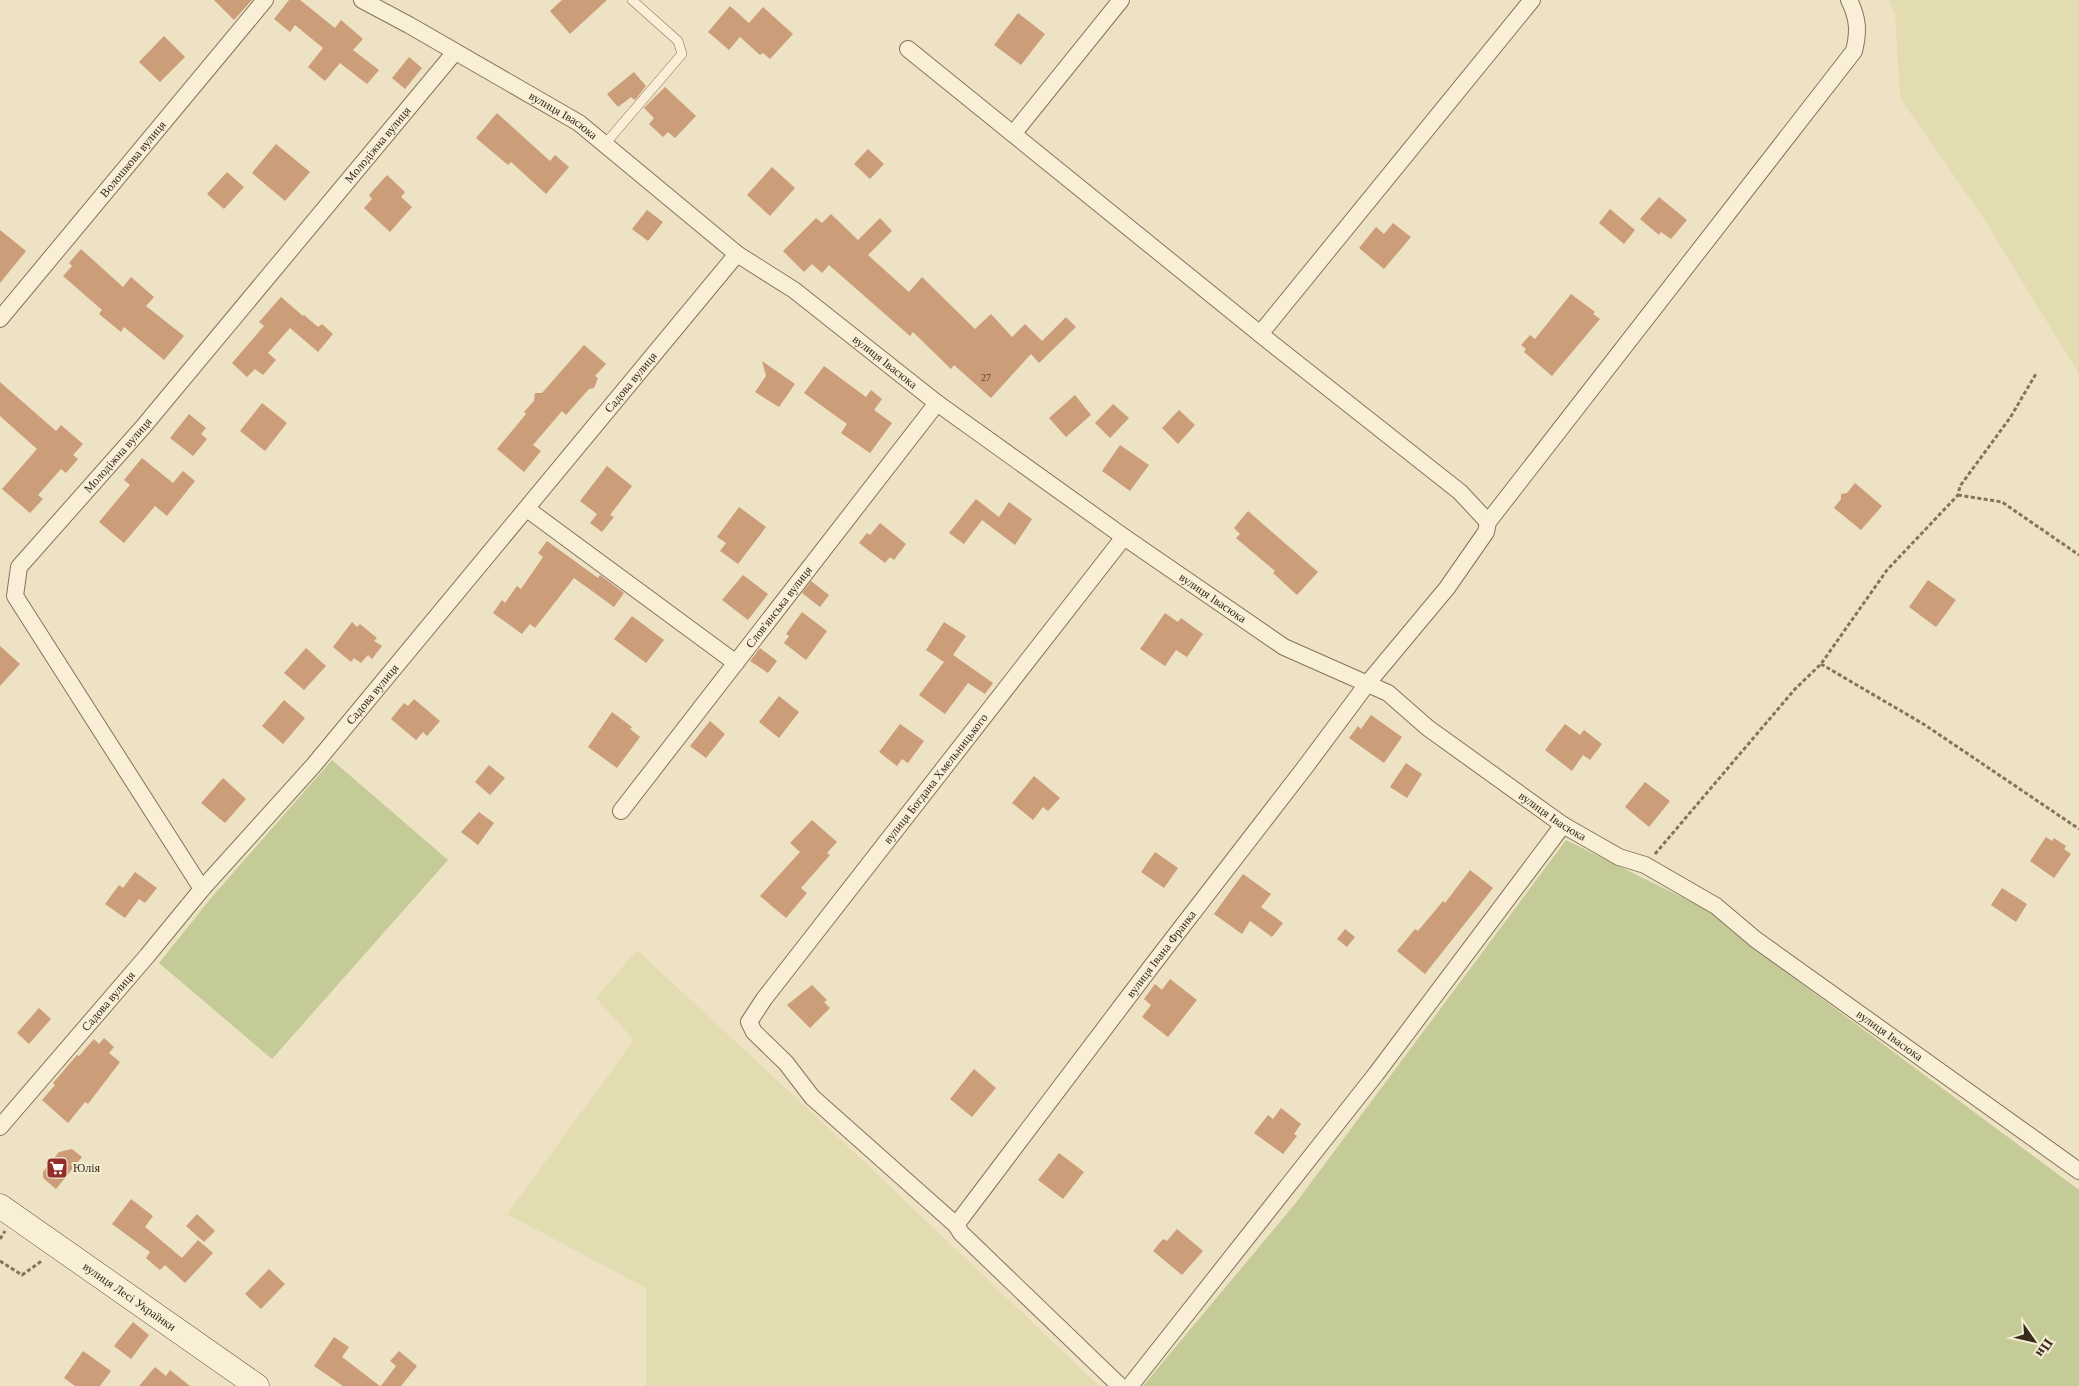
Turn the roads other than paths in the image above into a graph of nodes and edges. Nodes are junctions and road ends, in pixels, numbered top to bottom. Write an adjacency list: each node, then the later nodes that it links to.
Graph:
1 (265, 0): 12 (street, Волошкова вулиця)
2 (362, 0): 8 (street, вулиця Івасюка)
3 (632, 0): 10 (lane)
4 (1121, 0): 9 (street)
5 (1532, 0): 13 (street)
6 (1849, 0): 16 (street, вулиця Івана Франка)
7 (908, 50): 9 (street)
8 (454, 52): 10 (street, вулиця Івасюка); 22 (street, Молодіжна вулиця)
9 (1013, 134): 13 (street)
10 (605, 144): 11 (street, вулиця Івасюка)
11 (737, 254): 14 (street, вулиця Івасюка); 15 (street, Садова вулиця)
12 (0, 319)
13 (1260, 334): 16 (street)
14 (937, 403): 17 (street, вулиця Івасюка); 18 (street, Слов'янська вулиця)
15 (527, 509): 18 (street); 22 (street, Садова вулиця)
16 (1488, 522): 19 (street, вулиця Івана Франка)
17 (1124, 537): 19 (street, вулиця Івасюка); 26 (street, вулиця Богдана Хмельницького)
18 (736, 663): 20 (street, Слов'янська вулиця)
19 (1367, 684): 21 (street, вулиця Івасюка); 26 (street, вулиця Івана Франка)
20 (621, 811)
21 (1563, 825): 24 (street, вулиця Івасюка); 29 (street)
22 (202, 889): 23 (street, Садова вулиця)
23 (0, 1127)
24 (2079, 1171)
25 (0, 1206): 27 (street, вулиця Лесі Українки)
26 (956, 1225): 28 (street)
27 (257, 1386)
28 (1120, 1386)
29 (1130, 1386)

